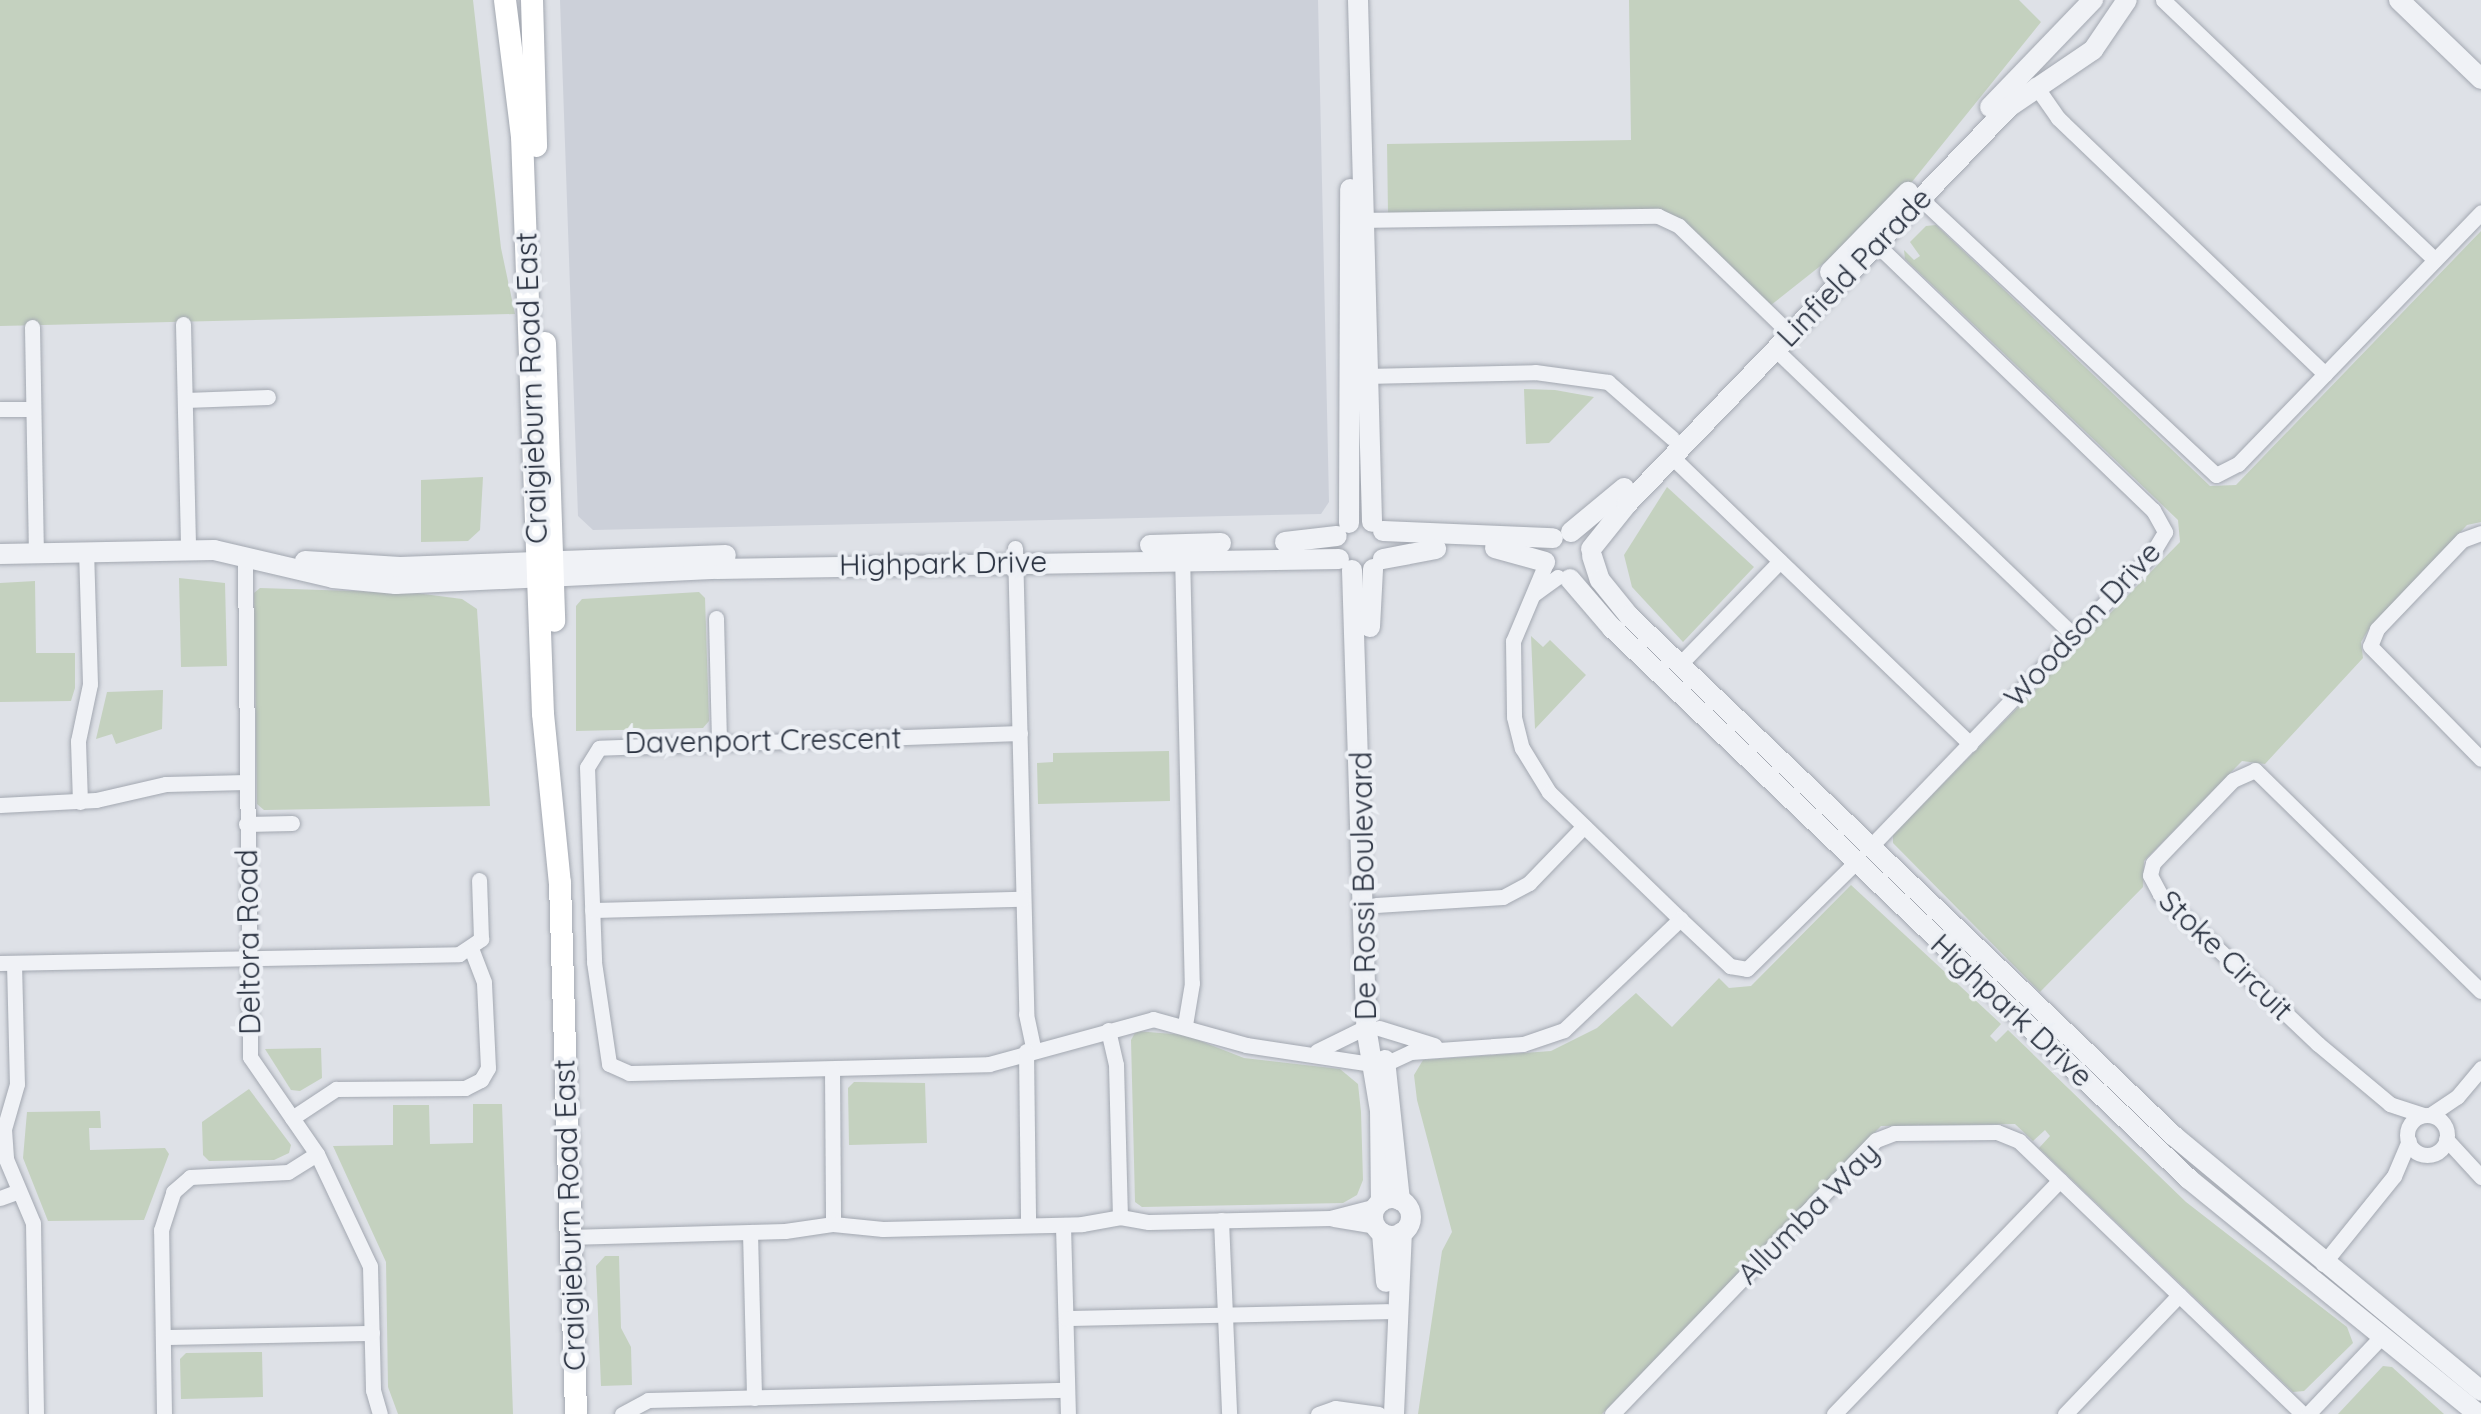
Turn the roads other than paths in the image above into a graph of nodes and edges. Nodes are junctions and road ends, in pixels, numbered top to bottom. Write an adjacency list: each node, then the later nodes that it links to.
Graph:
1 (504, 0): 42 (main road, Craigieburn Road East)
2 (532, 0): 42 (main road, Craigieburn Road East)
3 (1358, 0): 14 (street)
4 (2093, 0): 15 (street, Linfield Parade)
5 (2127, 0): 11 (street, Linfield Parade)
6 (2163, 0): 16 (street)
7 (2399, 0): 10 (street)
8 (2419, 0): 9 (street)
9 (2481, 60)
10 (2481, 79)
11 (2036, 85): 12 (street, Linfield Parade); 21 (street)
12 (1920, 198): 15 (street, Linfield Parade); 21 (street)
13 (2481, 212): 16 (street)
14 (1354, 220): 18 (street); 22 (street); 29 (street)
15 (1872, 240): 18 (street, Linfield Parade); 20 (street, Linfield Parade); 45 (street, Woodson Drive)
16 (2435, 260): 21 (street)
17 (183, 324): 24 (street)
18 (1781, 325): 27 (street, Linfield Parade)
19 (32, 327): 25 (street)
20 (1774, 349): 27 (street, Linfield Parade); 45 (street)
21 (2326, 374)
22 (1365, 376): 27 (street); 28 (street)
23 (268, 398): 24 (street)
24 (185, 400): 32 (street)
25 (34, 408): 26 (street); 33 (street)
26 (0, 409)
27 (1672, 447): 31 (street, Linfield Parade); 36 (street, Linfield Parade); 40 (street)
28 (1377, 527): 29 (street, Highpark Drive); 31 (street); 41 (street)
29 (1343, 529): 35 (street, Highpark Drive); 41 (street)
30 (2481, 534): 50 (street)
31 (1562, 535): 36 (street); 43 (street)
32 (188, 548): 34 (street, Highpark Drive); 39 (street, Highpark Drive)
33 (36, 550): 34 (street, Highpark Drive); 37 (street, Highpark Drive)
34 (86, 550): 52 (street)
35 (1182, 551): 38 (street, Highpark Drive); 41 (street, Highpark Drive); 67 (street)
36 (1591, 553): 43 (street, Linfield Parade); 46 (street, Highpark Drive)
37 (0, 554)
38 (1015, 555): 42 (street, Highpark Drive); 47 (street)
39 (245, 556): 42 (street, Highpark Drive); 51 (street, Deltora Road)
40 (1780, 561): 46 (street); 49 (street)
41 (1362, 564): 43 (street, Highpark Drive); 60 (street, De Rossi Boulevard); 68 (street, De Rossi Boulevard)
42 (546, 570): 97 (main road, Craigieburn Road East)
43 (1554, 570): 56 (street); 57 (street, Highpark Drive)
44 (716, 618): 48 (street)
45 (2073, 636): 49 (street, Woodson Drive)
46 (1679, 665): 57 (street, Highpark Drive)
47 (1020, 733): 48 (street, Davenport Crescent); 59 (street)
48 (719, 741): 61 (street, Davenport Crescent)
49 (1970, 744): 57 (street, Woodson Drive)
50 (2481, 759)
51 (246, 782): 52 (street); 55 (street, Deltora Road)
52 (80, 802): 53 (street)
53 (0, 805)
54 (292, 823): 55 (street)
55 (246, 824): 64 (street, Deltora Road)
56 (1584, 826): 60 (street); 62 (street)
57 (1863, 855): 62 (street, Woodson Drive); 98 (street, Highpark Drive)
58 (479, 880): 63 (street)
59 (1023, 899): 61 (street); 71 (street)
60 (1376, 905): 68 (street, De Rossi Boulevard)
61 (592, 910): 75 (street, Davenport Crescent)
62 (1680, 919): 70 (street)
63 (472, 951): 64 (street); 79 (street)
64 (248, 960): 65 (street); 79 (street, Deltora Road)
65 (7, 963): 88 (street)
66 (2480, 988): 77 (street, Stoke Circuit)
67 (1185, 1024): 69 (street, Davenport Crescent); 72 (street, Davenport Crescent)
68 (1373, 1028): 70 (street); 72 (street); 73 (street, De Rossi Boulevard)
69 (1108, 1030): 71 (street, Davenport Crescent); 90 (street)
70 (1442, 1047): 73 (street)
71 (1030, 1049): 75 (street, Davenport Crescent); 95 (street)
72 (1313, 1052): 73 (street, Davenport Crescent)
73 (1378, 1064): 91 (street, De Rossi Boulevard)
74 (2481, 1068): 76 (street)
75 (832, 1070): 93 (street)
76 (2457, 1098): 78 (street); 80 (street)
77 (2390, 1104): 78 (street, Stoke Circuit); 81 (street, Stoke Circuit)
78 (2426, 1115): 80 (street); 81 (street)
79 (292, 1118): 82 (street, Deltora Road)
80 (2446, 1134): 83 (street); 84 (street)
81 (2408, 1138): 83 (street); 85 (street)
82 (317, 1154): 104 (street, Deltora Road); 105 (street)
83 (2429, 1154): 84 (street); 85 (street)
84 (2465, 1164): 86 (street)
85 (2394, 1176): 98 (street)
86 (2481, 1177)
87 (2060, 1180): 99 (street, Allumba Way); 120 (street, Allumba Way); 121 (street)
88 (19, 1191): 89 (street); 110 (street)
89 (0, 1198)
90 (1120, 1217): 92 (street); 94 (street)
91 (1386, 1217): 92 (street); 100 (street, De Rossi Boulevard); 119 (street, De Rossi Boulevard)
92 (1221, 1220): 101 (street)
93 (833, 1224): 95 (street); 96 (street)
94 (1063, 1225): 95 (street); 102 (street)
95 (1028, 1226)
96 (750, 1232): 97 (street); 108 (street)
97 (568, 1236): 113 (main road, Craigieburn Road East)
98 (2317, 1272): 103 (street, Highpark Drive)
99 (2179, 1295): 122 (street); 123 (street, Allumba Way)
100 (1386, 1311): 101 (street); 118 (street, De Rossi Boulevard)
101 (1224, 1315): 102 (street); 116 (street)
102 (1066, 1318): 106 (street)
103 (2388, 1328): 107 (street, Highpark Drive); 123 (street); 124 (street, Highpark Drive)
104 (372, 1333): 105 (street); 112 (street, Deltora Road)
105 (163, 1336): 111 (street)
106 (1067, 1390): 109 (street); 115 (street)
107 (2481, 1392)
108 (754, 1398): 109 (street); 114 (street)
109 (809, 1406)
110 (36, 1414)
111 (164, 1414)
112 (380, 1414)
113 (576, 1414)
114 (622, 1414)
115 (1068, 1414)
116 (1229, 1414)
117 (1318, 1414): 118 (street)
118 (1380, 1414)
119 (1394, 1414)
120 (1612, 1414)
121 (1834, 1414)
122 (2065, 1414)
123 (2306, 1414)
124 (2478, 1414)

